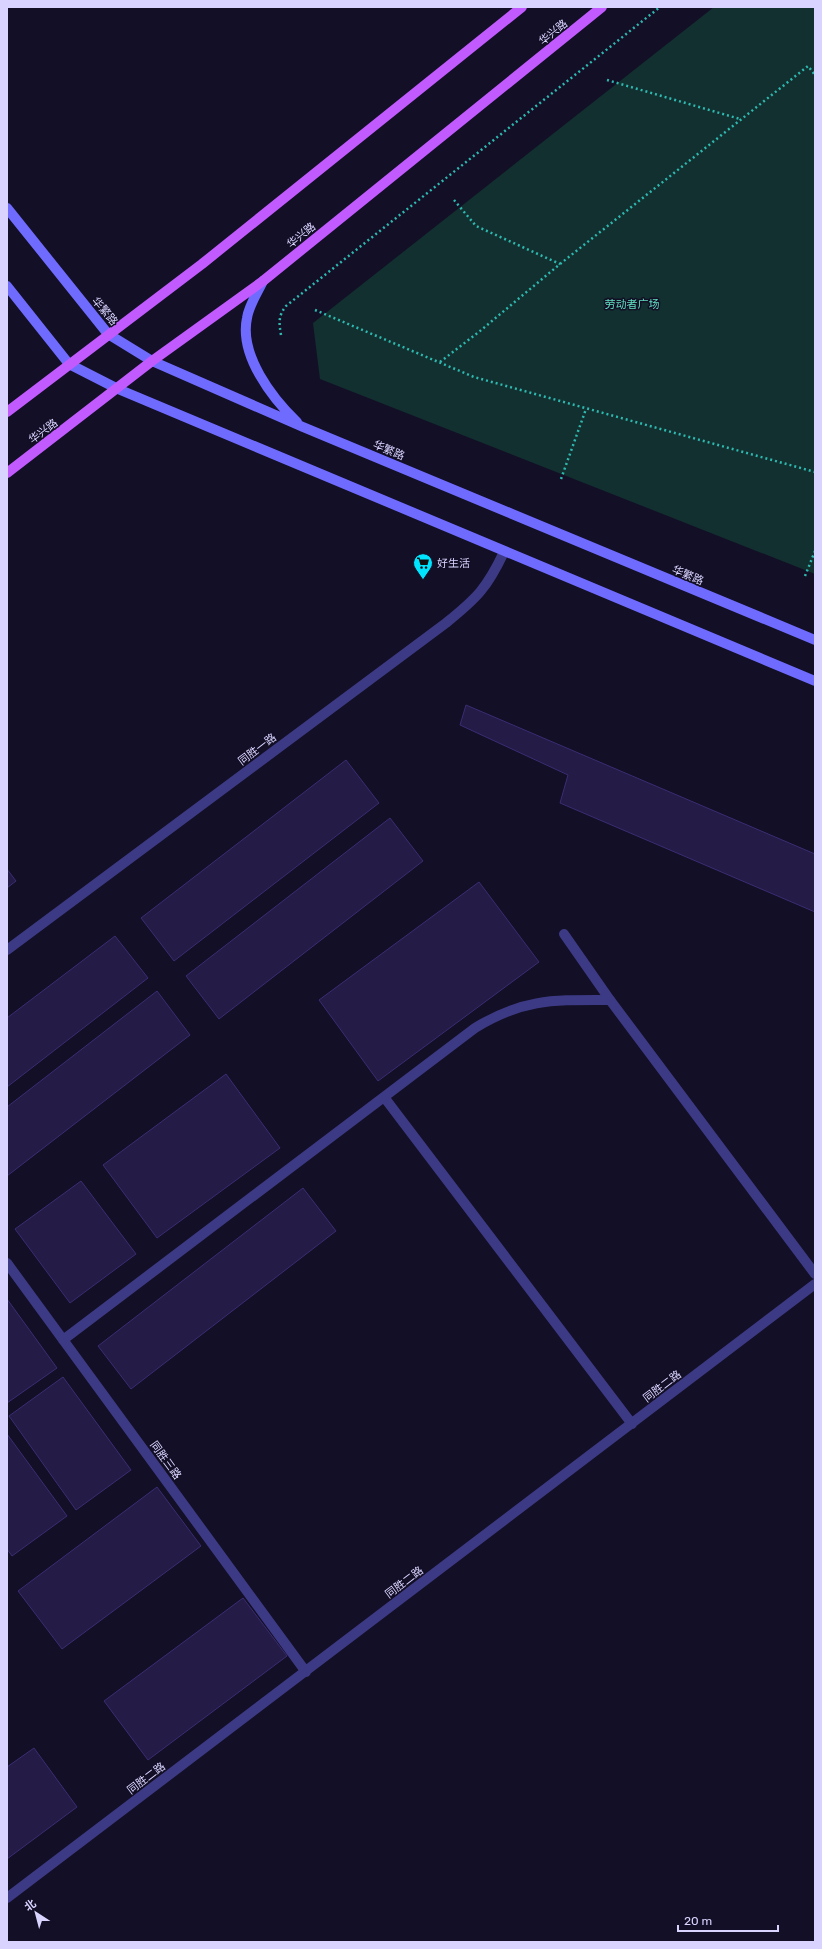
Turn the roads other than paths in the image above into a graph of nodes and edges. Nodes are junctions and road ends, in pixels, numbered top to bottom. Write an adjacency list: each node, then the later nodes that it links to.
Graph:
1 (522, 7): 6 (main road)
2 (602, 7): 4 (main road, 华兴路)
3 (7, 208): 6 (main road, 华繁路)
4 (263, 281): 7 (main road, 华兴路); 11 (main road)
5 (7, 286): 8 (main road)
6 (108, 334): 7 (main road, 华繁路); 8 (main road)
7 (152, 361): 9 (main road, 华兴路); 11 (main road, 华繁路)
8 (69, 364): 9 (main road); 10 (main road)
9 (118, 389): 12 (main road, 华兴路); 13 (main road)
10 (7, 412)
11 (303, 427): 14 (main road, 华繁路)
12 (7, 473)
13 (504, 552): 15 (main road); 17 (street, 同胜一路)
14 (815, 640)
15 (815, 681)
16 (564, 934): 18 (street)
17 (7, 950)
18 (610, 1000): 19 (street); 21 (street)
19 (384, 1096): 23 (street); 24 (street)
20 (7, 1263): 23 (street, 同胜三路)
21 (815, 1274)
22 (815, 1284): 24 (street, 同胜二路)
23 (63, 1340): 25 (street, 同胜三路)
24 (632, 1424): 25 (street, 同胜二路)
25 (306, 1672): 26 (street, 同胜二路)
26 (7, 1898)

